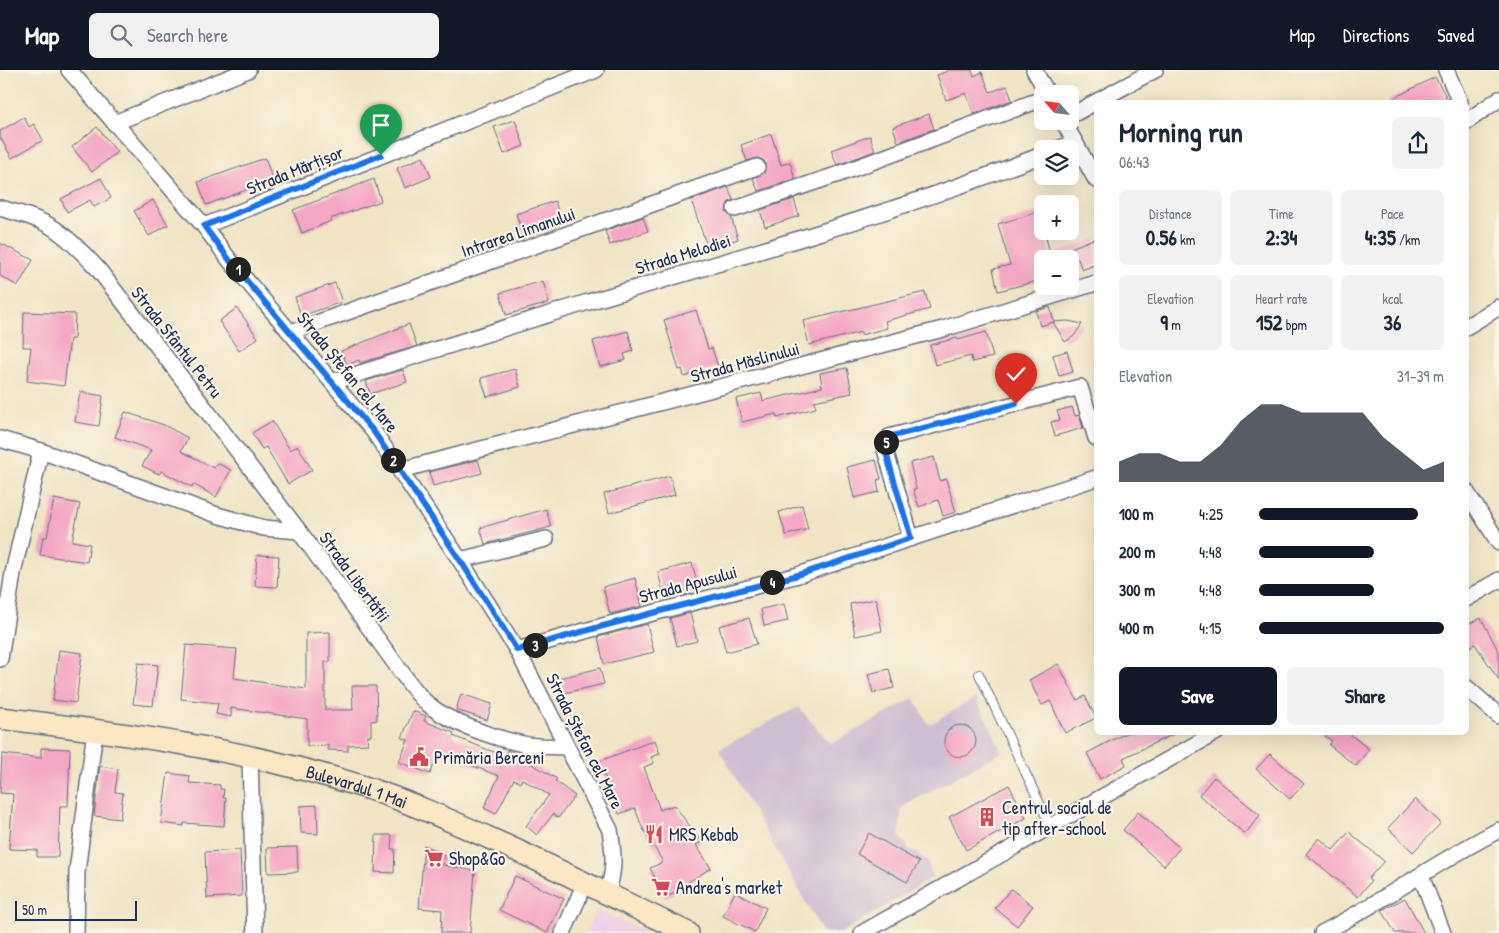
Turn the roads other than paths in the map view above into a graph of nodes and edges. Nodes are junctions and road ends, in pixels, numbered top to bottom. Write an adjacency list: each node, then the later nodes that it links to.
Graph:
1 (69, 70): 15 (street, Strada Ștefan cel Mare)
2 (248, 70): 15 (street)
3 (596, 70): 22 (street, Strada Mărțișor)
4 (1034, 70): 7 (street)
5 (1156, 70): 9 (street)
6 (1446, 70): 10 (street)
7 (1043, 85)
8 (1499, 99): 14 (street)
9 (1100, 100)
10 (1459, 100)
11 (1034, 102): 21 (street)
12 (1094, 103): 13 (street)
13 (1079, 111)
14 (1469, 119)
15 (114, 123): 22 (street, Strada Ștefan cel Mare)
16 (1079, 149): 19 (street)
17 (1034, 158): 27 (street, Strada Melodiei)
18 (757, 167): 26 (street, Intrarea Limanului)
19 (1094, 176)
20 (0, 208): 34 (street, Strada Sfântul Petru)
21 (735, 209)
22 (204, 226): 26 (street, Strada Ștefan cel Mare)
23 (1094, 284): 31 (street, Strada Măslinului)
24 (1499, 307): 25 (street)
25 (1469, 325)
26 (291, 332): 27 (street, Strada Ștefan cel Mare)
27 (332, 382): 31 (street, Strada Ștefan cel Mare)
28 (1094, 432): 35 (street)
29 (0, 439): 30 (street, Strada Libertății)
30 (41, 451): 34 (street, Strada Libertății); 42 (street)
31 (400, 470): 38 (street, Strada Ștefan cel Mare)
32 (1094, 479): 35 (street, Strada Apusului)
33 (1469, 496): 37 (street)
34 (299, 531): 49 (street, Strada Libertății)
35 (911, 538): 41 (street, Strada Apusului)
36 (546, 539): 38 (street)
37 (1499, 544)
38 (460, 560): 41 (street, Strada Ștefan cel Mare)
39 (1499, 580): 40 (street)
40 (1469, 597)
41 (517, 650): 49 (street, Strada Ștefan cel Mare)
42 (0, 659)
43 (979, 674): 51 (lane)
44 (1469, 690): 45 (street)
45 (1499, 716)
46 (0, 718): 47 (main road, Bulevardul 1 Mai)
47 (95, 730): 50 (main road, Bulevardul 1 Mai); 56 (street)
48 (1212, 735): 51 (street)
49 (567, 747): 55 (street, Strada Ștefan cel Mare)
50 (250, 758): 54 (main road, Bulevardul 1 Mai); 57 (street)
51 (1050, 825): 60 (street)
52 (1499, 830): 53 (street)
53 (1421, 876): 61 (street); 62 (street)
54 (585, 882): 55 (main road, Bulevardul 1 Mai); 58 (street)
55 (607, 894): 59 (main road, Bulevardul 1 Mai)
56 (76, 933)
57 (255, 933)
58 (563, 933)
59 (688, 933)
60 (862, 933)
61 (1322, 933)
62 (1444, 933)

